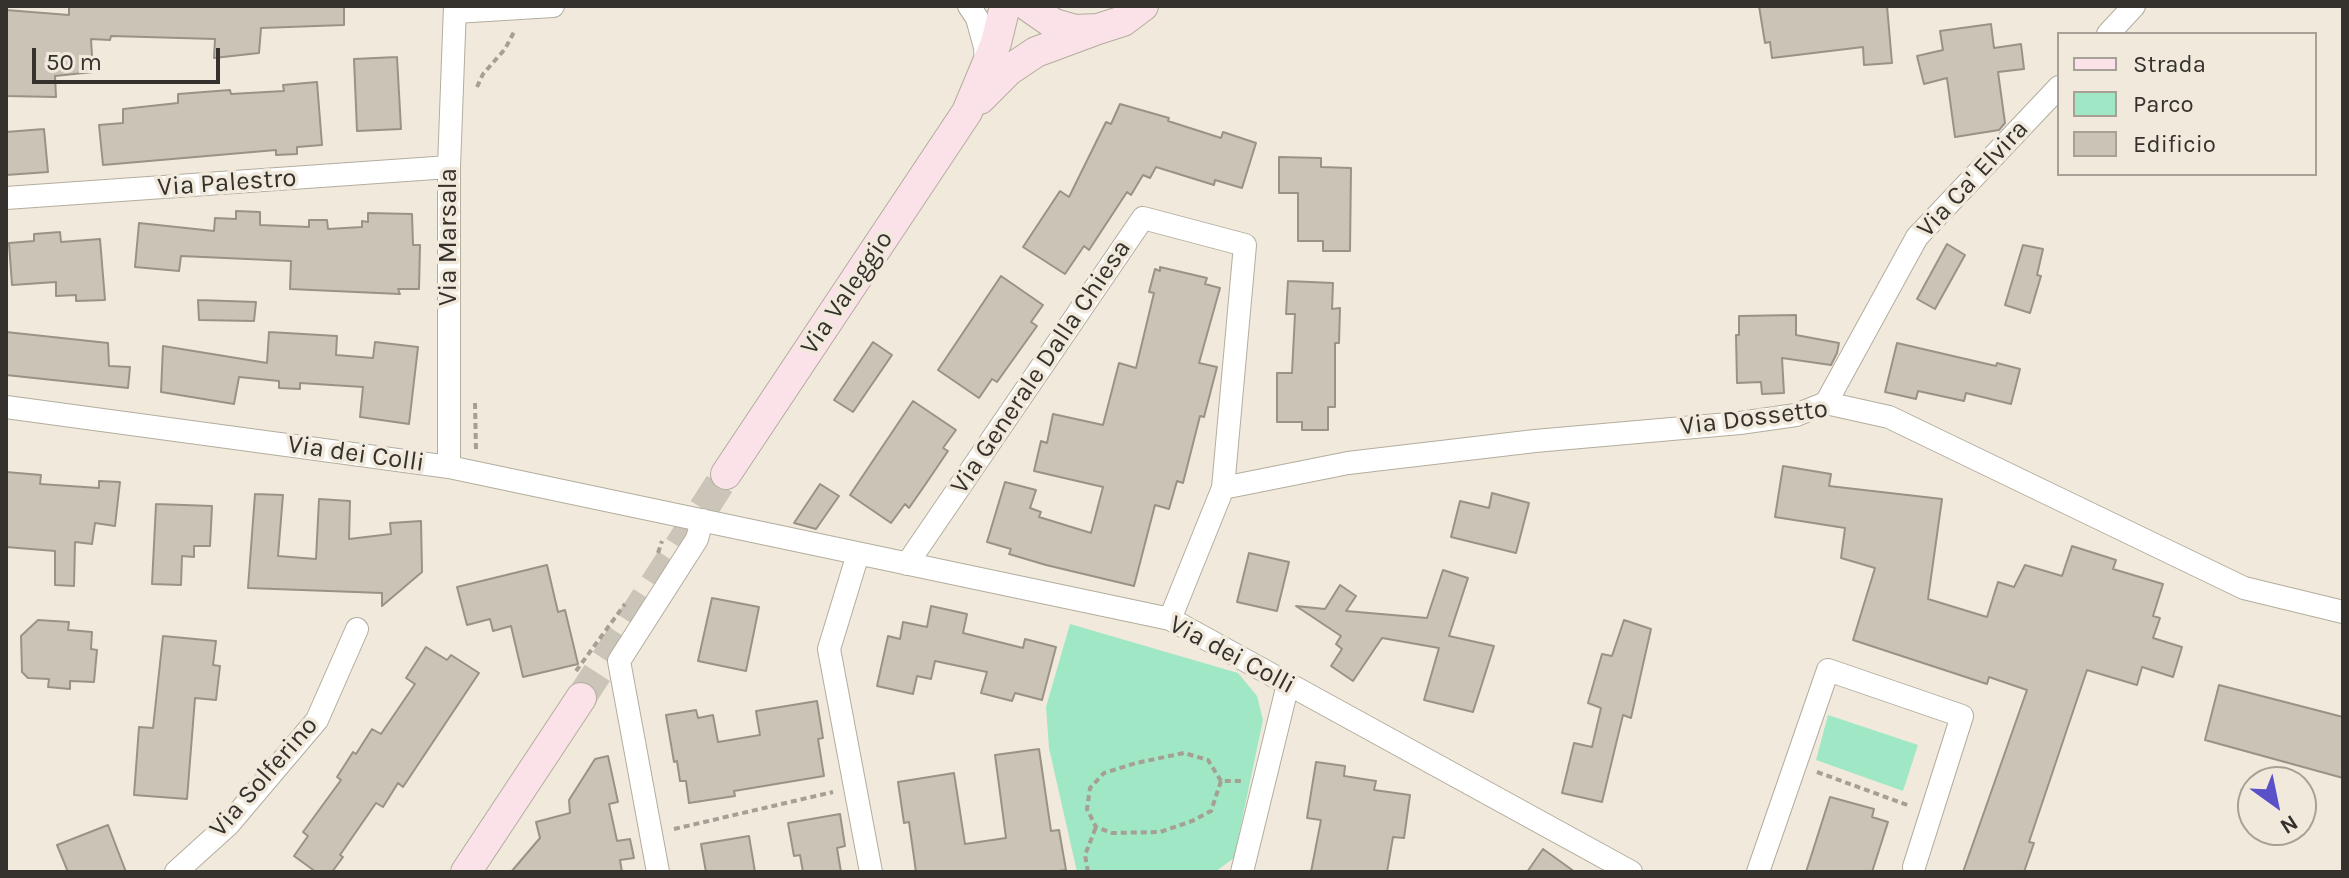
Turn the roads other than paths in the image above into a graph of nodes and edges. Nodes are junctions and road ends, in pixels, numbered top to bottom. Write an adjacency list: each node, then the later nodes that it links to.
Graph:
1 (553, 6): 7 (street)
2 (969, 6): 10 (street)
3 (1005, 6): 10 (main road, Via Valeggio)
4 (1028, 6): 8 (main road)
5 (1143, 6): 8 (main road, Via Valeggio)
6 (2134, 6): 9 (street)
7 (455, 9): 13 (street, Via Marsala)
8 (1098, 29): 12 (main road, Via Valeggio)
9 (2110, 32)
10 (987, 70): 12 (main road, Via Valeggio)
11 (2057, 89): 15 (street, Via Ca' Elvira)
12 (967, 112): 18 (main road, Via Valeggio)
13 (449, 167): 14 (street, Via Palestro); 17 (street, Via Marsala)
14 (6, 198)
15 (1826, 403): 19 (street, Via Dossetto); 23 (street, Via Dossetto)
16 (6, 407): 17 (street, Via dei Colli)
17 (449, 467): 20 (street, Via dei Colli)
18 (726, 474)
19 (1223, 488): 22 (street, Via Generale Dalla Chiesa); 24 (street, Via Generale Dalla Chiesa)
20 (702, 520): 21 (street, Via dei Colli); 32 (street)
21 (858, 554): 22 (street, Via dei Colli); 33 (street)
22 (907, 564): 24 (street, Via dei Colli)
23 (2343, 612)
24 (1170, 619): 26 (street, Via dei Colli)
25 (357, 629): 30 (street, Via Solferino)
26 (1288, 684): 28 (street, Via dei Colli); 34 (street)
27 (577, 686): 31 (main road)
28 (1606, 866): 35 (street, Via dei Colli)
29 (1914, 867): 36 (street)
30 (176, 872)
31 (466, 872)
32 (658, 872)
33 (871, 872)
34 (1242, 872)
35 (1631, 872)
36 (1758, 872)

